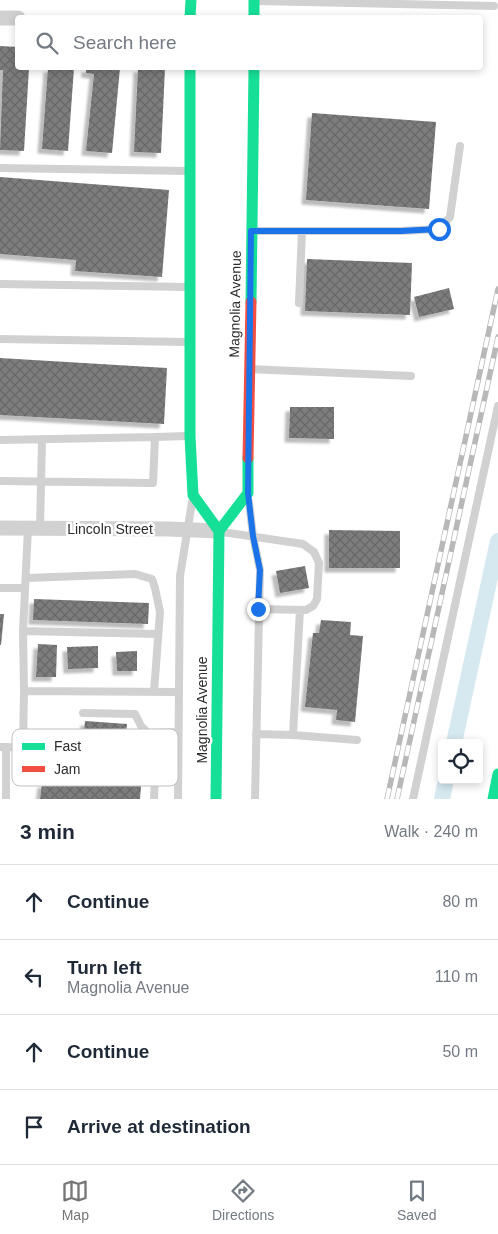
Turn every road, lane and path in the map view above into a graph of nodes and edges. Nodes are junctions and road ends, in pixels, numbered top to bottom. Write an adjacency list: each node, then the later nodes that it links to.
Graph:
1 (191, 0): 5 (main road)
2 (254, 0): 3 (lane); 6 (main road)
3 (312, 1): 4 (lane)
4 (494, 6)
5 (190, 15)
6 (254, 15)
7 (0, 18): 8 (street)
8 (15, 18)
9 (190, 70): 13 (main road)
10 (254, 70): 14 (main road, Magnolia Avenue)
11 (460, 146): 15 (lane)
12 (0, 168): 13 (lane)
13 (190, 170): 17 (main road)
14 (251, 231): 15 (lane); 21 (main road, Magnolia Avenue)
15 (302, 231): 18 (lane)
16 (0, 284): 17 (lane)
17 (190, 287): 20 (main road)
18 (299, 303)
19 (0, 339): 20 (lane)
20 (190, 342): 24 (main road)
21 (249, 369): 22 (lane); 30 (main road, Magnolia Avenue)
22 (411, 376)
23 (498, 406): 62 (lane)
24 (190, 436): 25 (lane); 31 (main road)
25 (155, 437): 26 (lane); 29 (lane)
26 (42, 439): 27 (lane); 29 (lane)
27 (0, 440)
28 (0, 481): 29 (lane)
29 (41, 482): 33 (lane)
30 (248, 493): 35 (main road); 36 (lane)
31 (193, 495): 34 (lane); 35 (main road)
32 (0, 528): 33 (street, Lincoln Street)
33 (34, 528): 34 (street, Lincoln Street); 37 (lane)
34 (187, 530): 35 (street, Lincoln Street); 46 (lane)
35 (219, 531): 36 (lane); 60 (main road, Magnolia Avenue)
36 (253, 536): 40 (lane); 41 (lane)
37 (26, 578): 39 (lane); 43 (lane)
38 (0, 588): 39 (lane)
39 (25, 588): 42 (lane)
40 (258, 609): 41 (lane); 51 (lane)
41 (300, 610): 52 (lane)
42 (23, 631): 43 (lane); 44 (lane)
43 (158, 634): 45 (lane)
44 (24, 691): 45 (lane); 48 (lane)
45 (154, 692): 46 (lane)
46 (178, 692): 50 (lane)
47 (83, 713): 49 (lane)
48 (23, 729)
49 (144, 729)
50 (178, 732): 59 (lane)
51 (256, 734): 52 (lane); 61 (lane)
52 (293, 735): 53 (lane)
53 (357, 740)
54 (3, 747): 57 (lane)
55 (498, 774): 63 (main road)
56 (155, 786): 58 (lane)
57 (6, 799)
58 (154, 799)
59 (178, 799)
60 (216, 799)
61 (255, 799)
62 (413, 799)
63 (493, 799)

